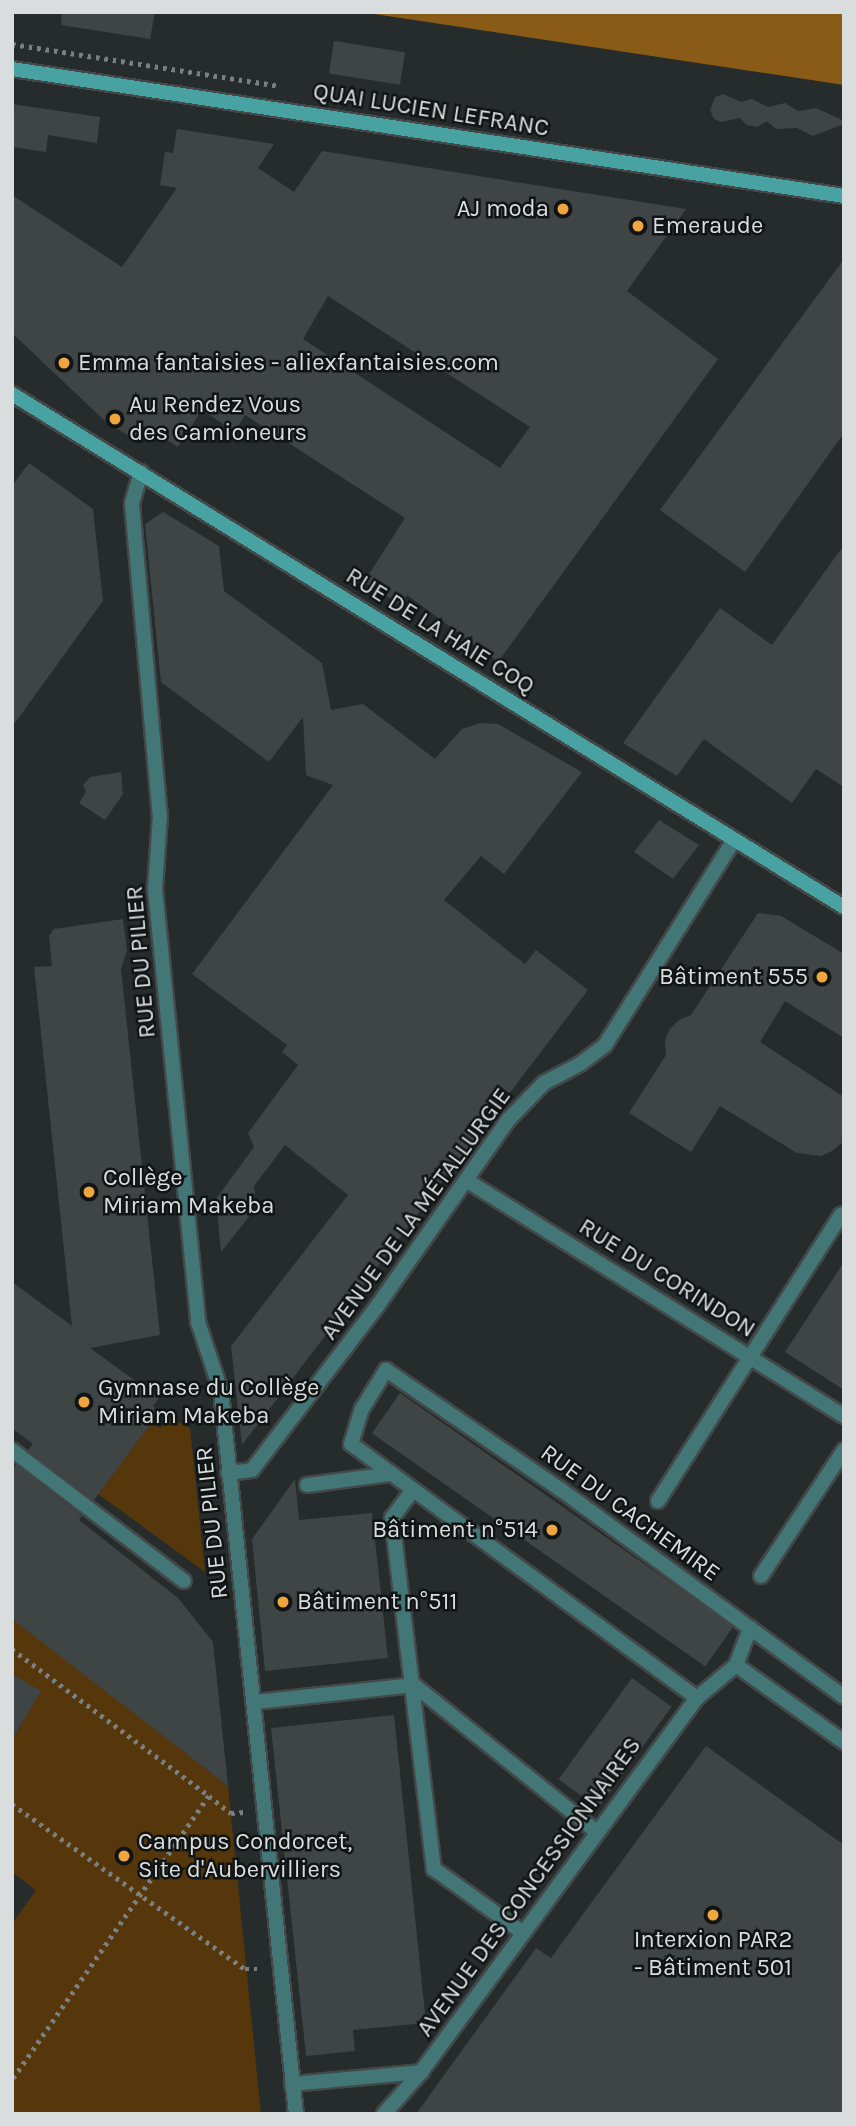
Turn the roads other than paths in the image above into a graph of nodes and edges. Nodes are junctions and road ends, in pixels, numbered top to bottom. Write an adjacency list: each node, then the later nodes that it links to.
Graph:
1 (12, 69): 2 (main road, QUAI LUCIEN LEFRANC)
2 (844, 196)
3 (12, 394): 4 (main road, RUE DE LA HAIE COQ)
4 (141, 472): 5 (main road, RUE DE LA HAIE COQ); 13 (street, RUE DU PILIER)
5 (734, 840): 6 (main road, RUE DE LA HAIE COQ); 7 (street, AVENUE DE LA MÉTALLURGIE)
6 (844, 907)
7 (466, 1180): 9 (street, RUE DU CORINDON); 13 (street, AVENUE DE LA MÉTALLURGIE)
8 (841, 1215): 9 (street)
9 (750, 1357): 10 (street, RUE DU CORINDON); 17 (street)
10 (844, 1416)
11 (12, 1450): 19 (street)
12 (844, 1450): 18 (street)
13 (229, 1473): 25 (street, RUE DU PILIER)
14 (391, 1474): 15 (street); 16 (street); 20 (street, RUE DU CACHEMIRE)
15 (307, 1485)
16 (413, 1490): 22 (street); 24 (street)
17 (658, 1501)
18 (761, 1576)
19 (184, 1581)
20 (750, 1628): 21 (street, AVENUE DES CONCESSIONNAIRES); 23 (street, RUE DU CACHEMIRE)
21 (736, 1665): 24 (street, AVENUE DES CONCESSIONNAIRES); 26 (street)
22 (415, 1685): 25 (street); 27 (street); 28 (street)
23 (844, 1697)
24 (697, 1698): 27 (street, AVENUE DES CONCESSIONNAIRES)
25 (255, 1702): 30 (street, RUE DU PILIER)
26 (844, 1742)
27 (597, 1832): 28 (street, AVENUE DES CONCESSIONNAIRES)
28 (523, 1933): 29 (street, AVENUE DES CONCESSIONNAIRES)
29 (421, 2072): 30 (street, AVENUE DES CONCESSIONNAIRES); 32 (street)
30 (292, 2084): 31 (street, RUE DU PILIER)
31 (296, 2114)
32 (384, 2114)

